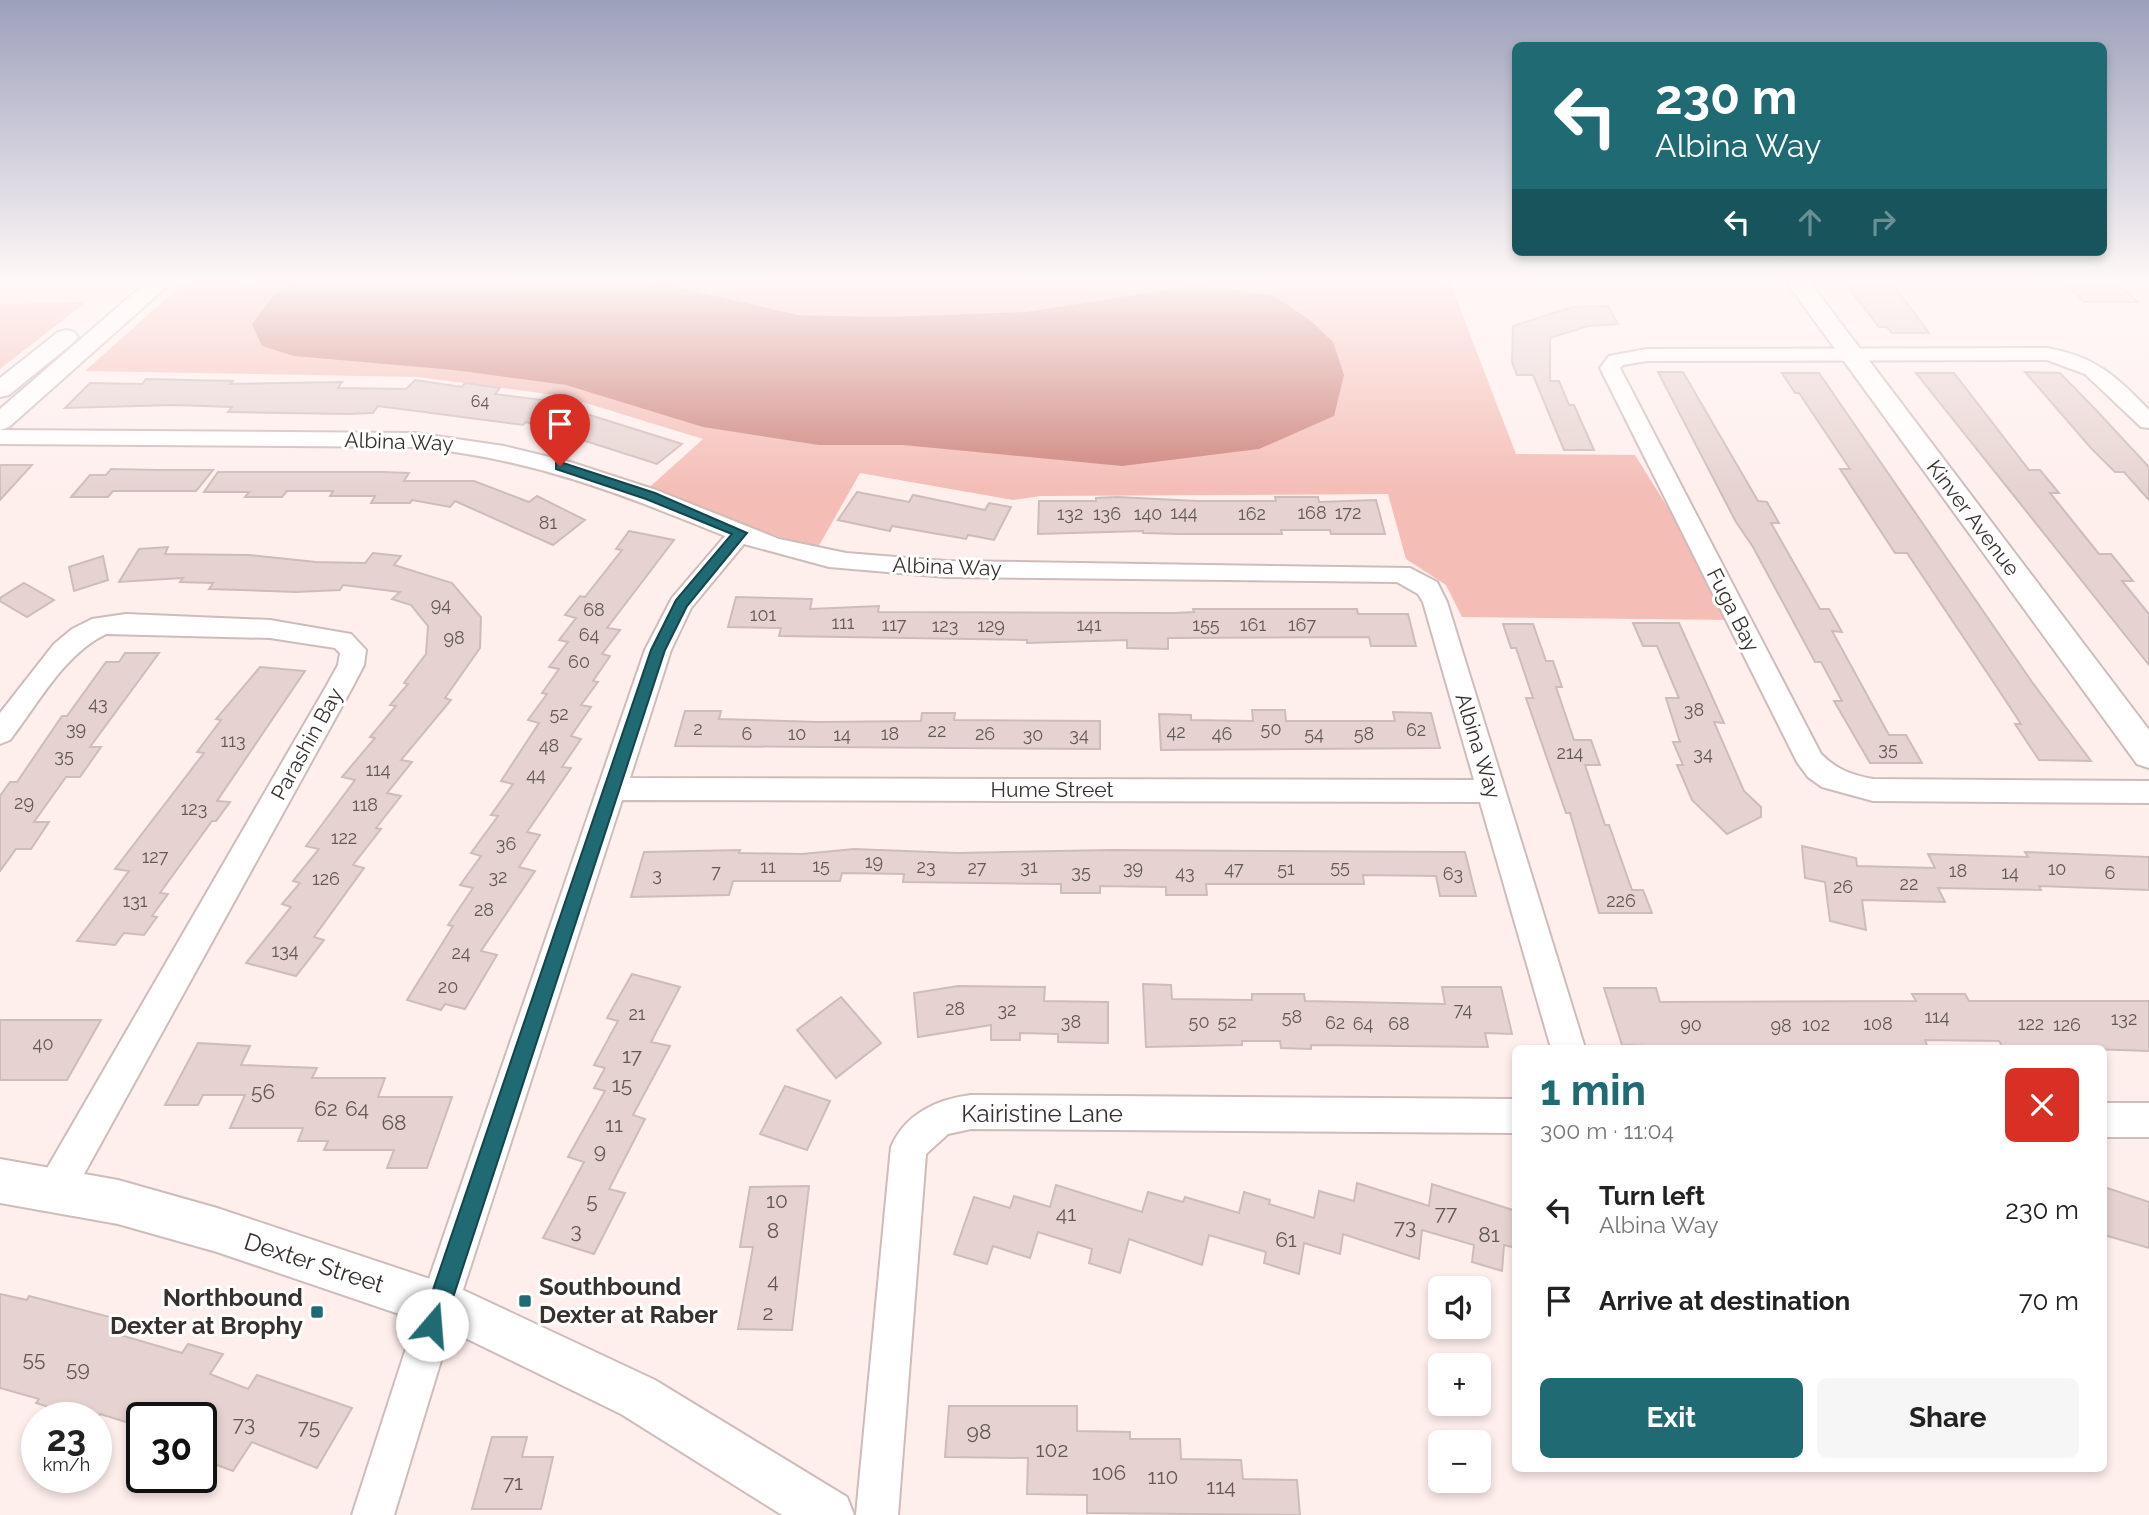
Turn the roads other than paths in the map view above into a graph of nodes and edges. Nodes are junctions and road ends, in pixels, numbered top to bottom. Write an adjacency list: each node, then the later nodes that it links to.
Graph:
1 (47, 351): 5 (street)
2 (82, 351): 6 (street)
3 (1849, 351): 4 (street, Kinver Avenue)
4 (1851, 354): 7 (street); 11 (street, Kinver Avenue); 14 (street, Fuga Bay)
5 (0, 390)
6 (0, 422)
7 (2149, 422)
8 (0, 437): 9 (street, Albina Way)
9 (740, 533): 12 (street); 13 (street, Albina Way)
10 (0, 733): 20 (street, Parashin Bay)
11 (2149, 755)
12 (612, 789): 13 (street, Hume Street); 21 (street)
13 (1491, 791): 15 (street, Albina Way)
14 (2149, 792)
15 (1568, 1045)
16 (1512, 1116): 24 (street, Kairistine Lane)
17 (2107, 1120): 18 (street)
18 (2149, 1120)
19 (0, 1181): 20 (street, Dexter Street)
20 (55, 1190): 21 (street, Dexter Street)
21 (439, 1305): 22 (street); 23 (street, Dexter Street)
22 (373, 1515)
23 (829, 1515)
24 (877, 1515)

